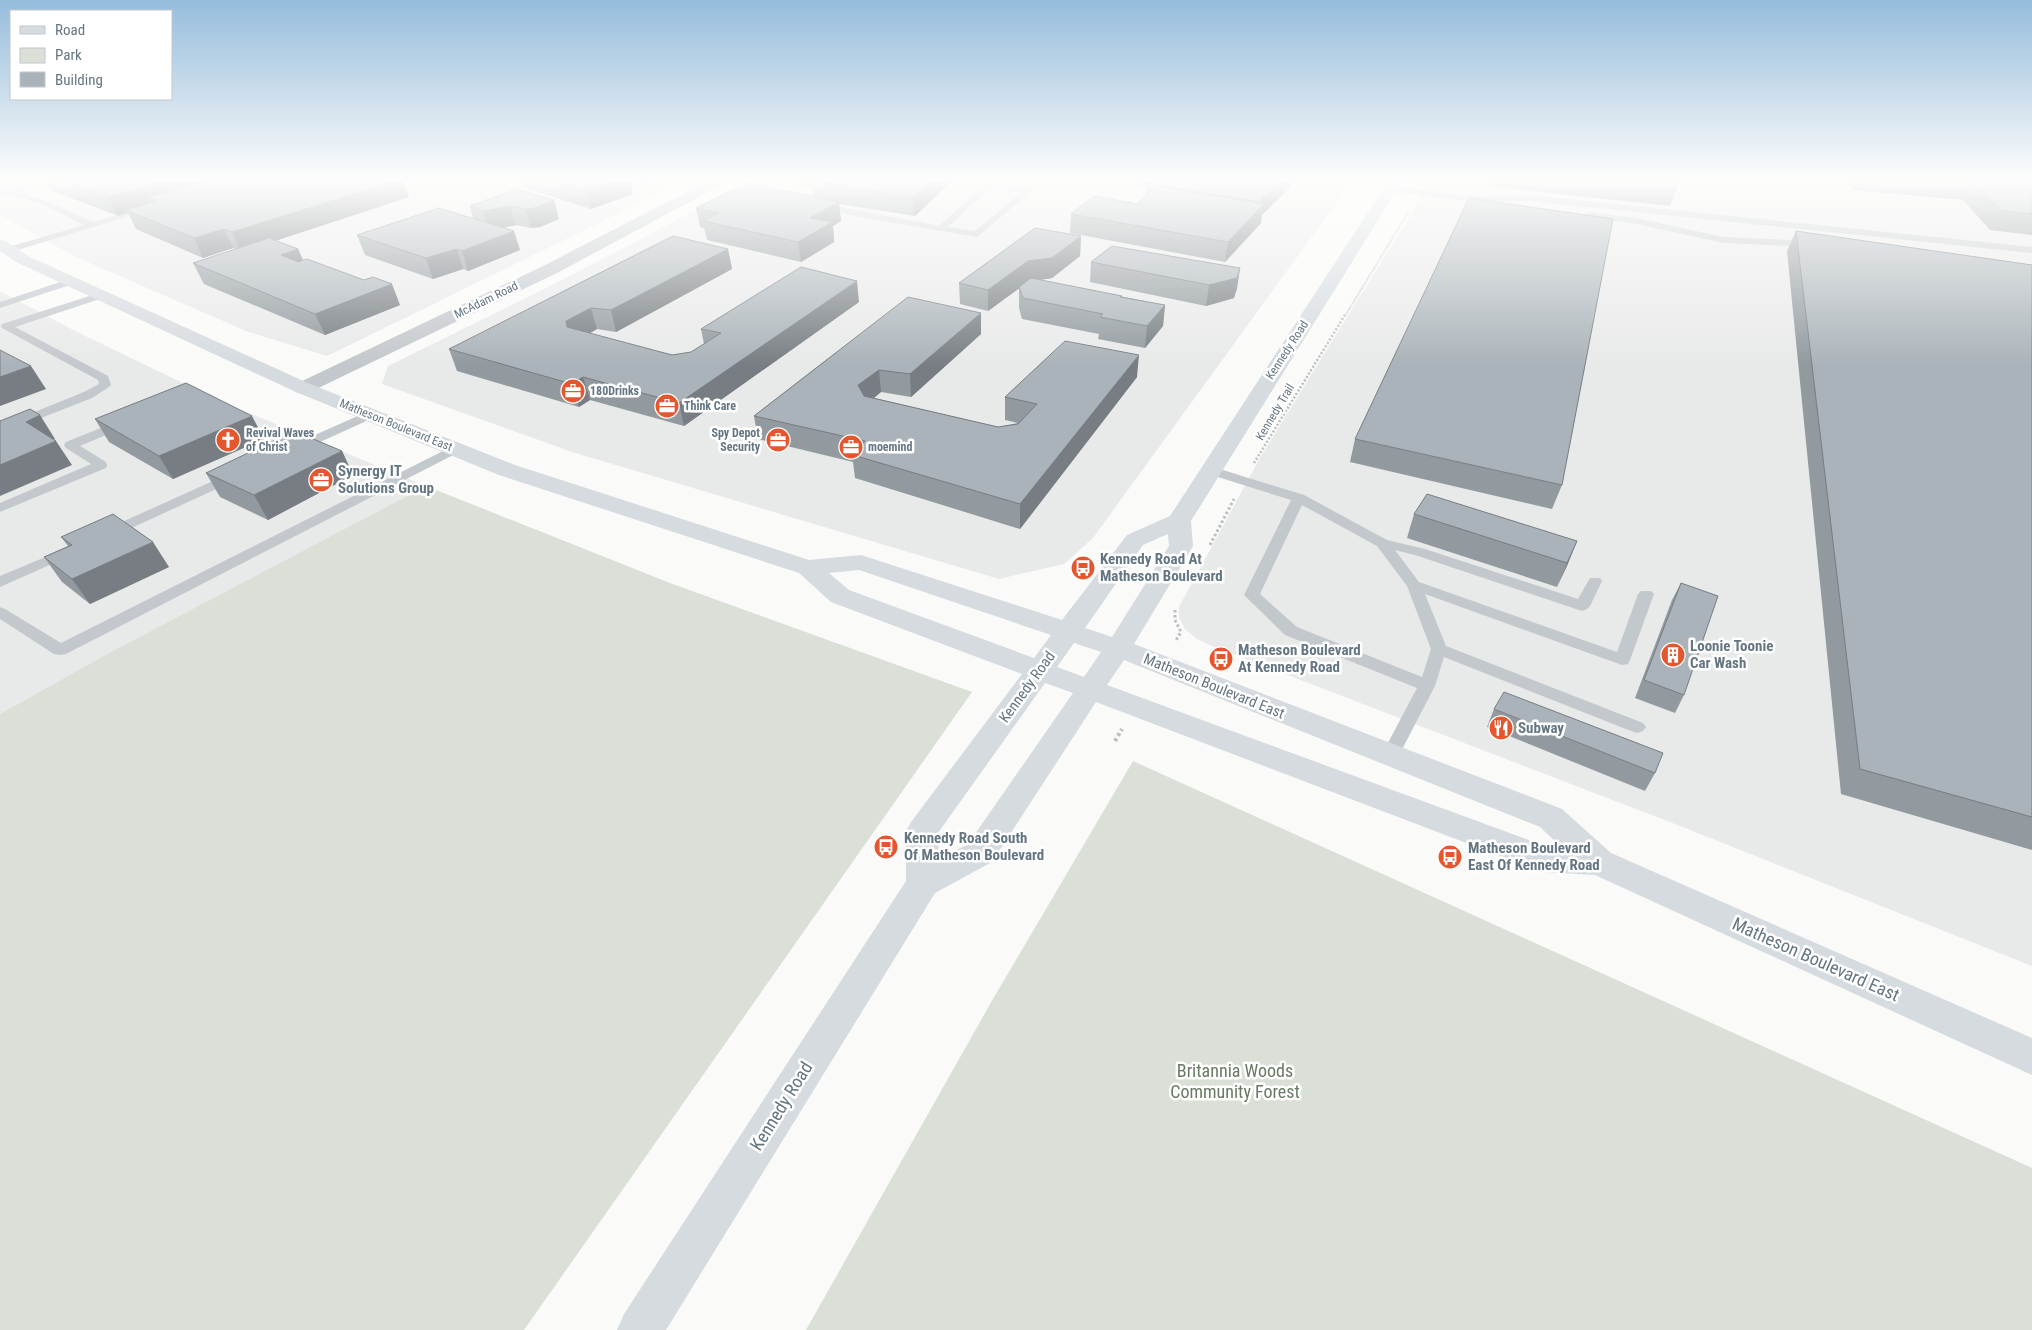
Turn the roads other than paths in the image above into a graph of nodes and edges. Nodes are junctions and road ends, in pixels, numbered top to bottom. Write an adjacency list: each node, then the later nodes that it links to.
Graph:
1 (25, 242): 7 (lane)
2 (601, 242): 13 (street, McAdam Road)
3 (1356, 242): 20 (street, Kennedy Road)
4 (1787, 242): 6 (lane)
5 (1955, 242): 8 (lane)
6 (1826, 246)
7 (4, 247): 9 (street, Matheson Boulevard East)
8 (2032, 250)
9 (72, 282): 10 (street, Matheson Boulevard East); 11 (lane)
10 (102, 295): 12 (lane); 13 (street, Matheson Boulevard East)
11 (0, 305)
12 (3, 327): 16 (lane)
13 (303, 388): 14 (street, Matheson Boulevard East)
14 (369, 414): 17 (street, Matheson Boulevard East); 18 (lane)
15 (138, 416): 22 (lane)
16 (0, 430)
17 (455, 449): 27 (street, Matheson Boulevard East); 32 (lane)
18 (283, 454)
19 (248, 470): 24 (lane)
20 (1210, 470): 21 (lane); 23 (street, Kennedy Road)
21 (1299, 498): 25 (lane); 37 (lane)
22 (0, 508)
23 (1178, 522): 33 (street, Kennedy Road); 34 (street)
24 (97, 538)
25 (1382, 543): 28 (lane); 30 (lane)
26 (80, 546): 29 (lane)
27 (808, 568): 33 (street, Matheson Boulevard East); 36 (street, Matheson Boulevard East)
28 (1595, 581)
29 (0, 582)
30 (1414, 585): 31 (lane); 35 (lane)
31 (1646, 594)
32 (0, 612)
33 (1068, 632): 34 (street, Matheson Boulevard East); 36 (street, Kennedy Road)
34 (1118, 648): 38 (street); 40 (street, Matheson Boulevard East)
35 (1439, 649): 37 (lane); 39 (lane)
36 (1039, 670): 38 (street, Matheson Boulevard East); 42 (street, Kennedy Road)
37 (1427, 686): 40 (lane)
38 (1091, 690): 41 (street, Matheson Boulevard East); 42 (street)
39 (1636, 727)
40 (1390, 756): 41 (street, Matheson Boulevard East)
41 (1599, 862): 43 (street, Matheson Boulevard East)
42 (922, 883): 44 (street, Kennedy Road)
43 (2032, 1057)
44 (640, 1330)

